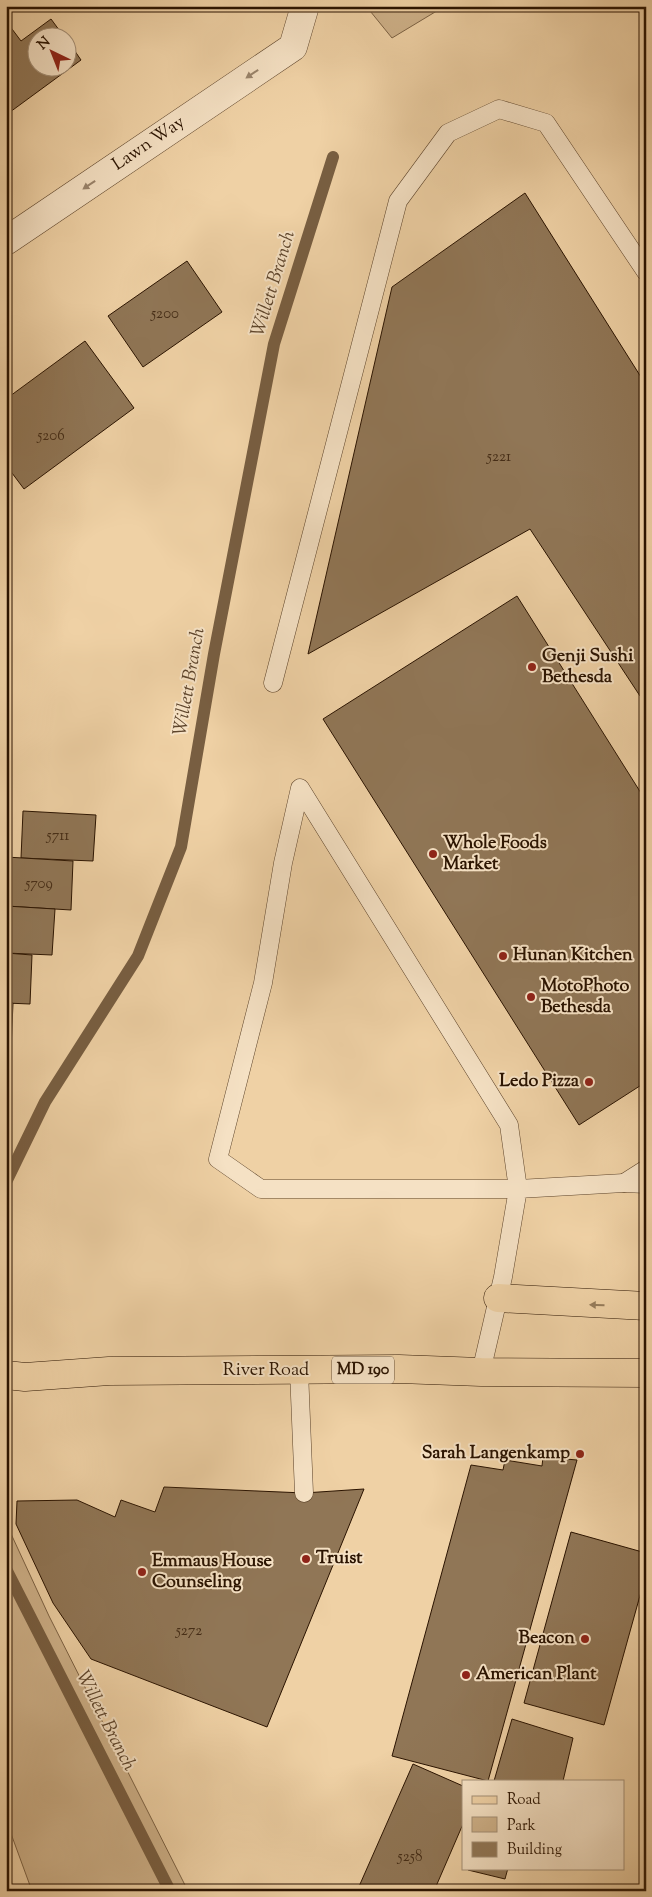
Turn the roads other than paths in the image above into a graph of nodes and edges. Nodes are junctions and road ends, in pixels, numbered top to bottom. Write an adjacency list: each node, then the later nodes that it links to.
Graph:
1 (305, 6): 2 (street, Lawn Way, one-way to 2)
2 (6, 241)
3 (646, 272): 4 (lane)
4 (273, 683)
5 (646, 1169): 6 (lane)
6 (624, 1183): 7 (lane); 8 (lane)
7 (646, 1184)
8 (518, 1190): 8 (lane); 9 (lane)
9 (498, 1298): 10 (main road, one-way to 9); 12 (lane)
10 (646, 1306)
11 (299, 1371): 12 (main road, River Road / MD 190); 14 (main road, River Road / MD 190); 15 (lane)
12 (481, 1372): 13 (main road, River Road / MD 190)
13 (646, 1372)
14 (6, 1375)
15 (304, 1493)

